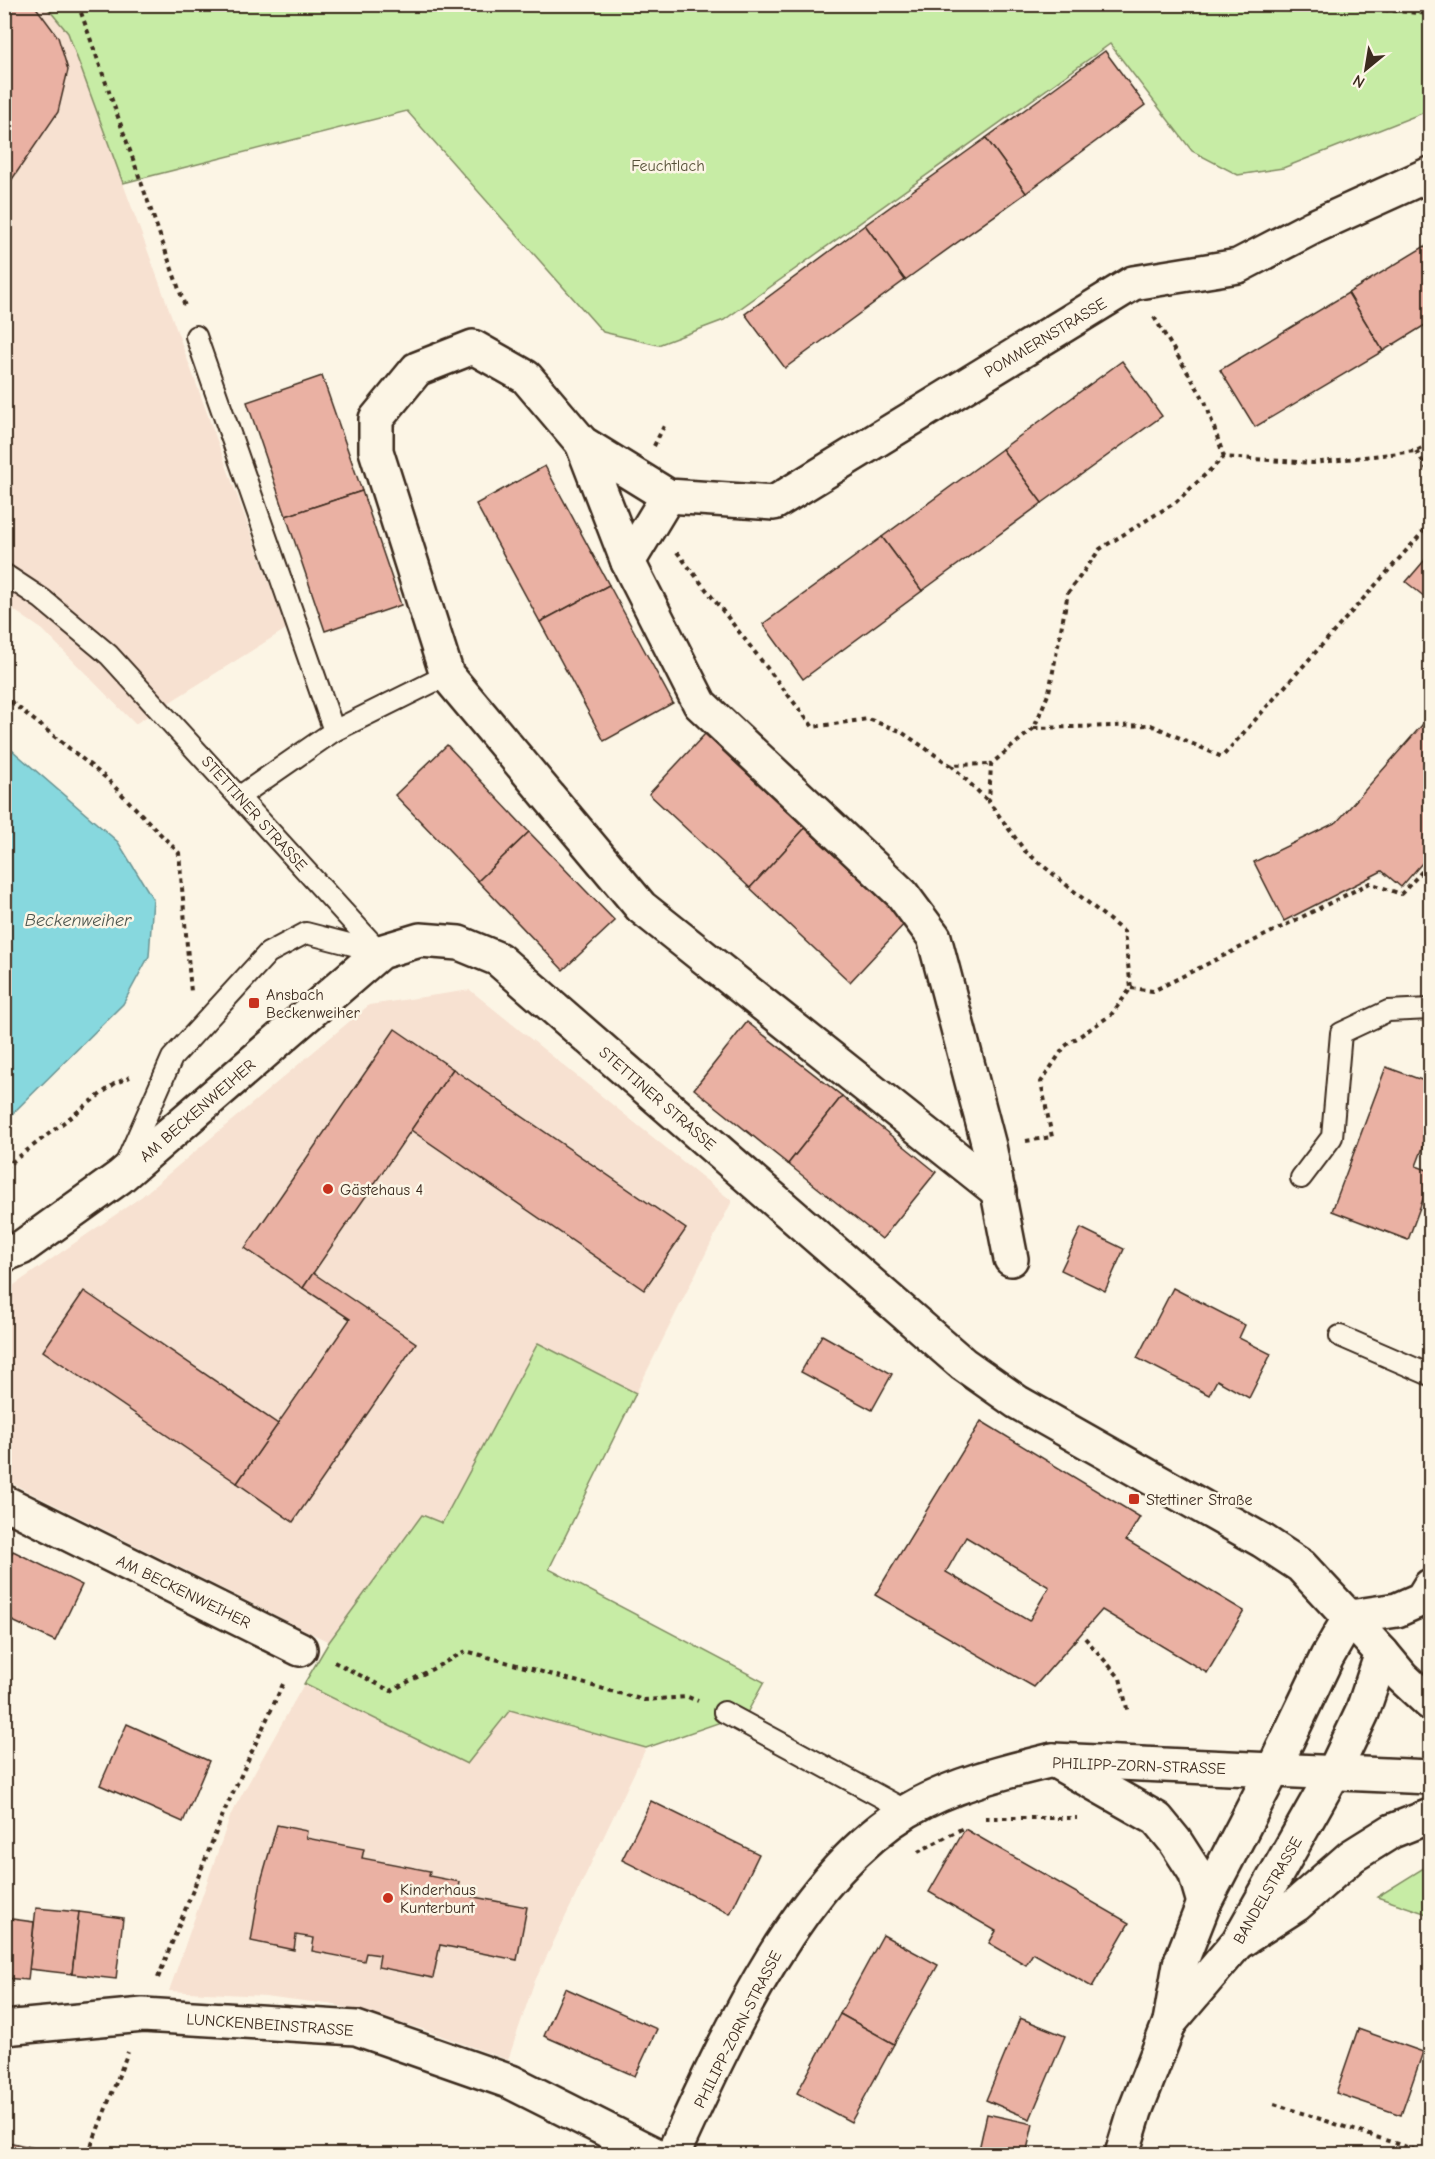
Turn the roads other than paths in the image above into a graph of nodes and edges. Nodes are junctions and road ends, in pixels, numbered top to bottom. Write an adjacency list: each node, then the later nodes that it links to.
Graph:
1 (1431, 174): 4 (street, POMMERNSTRASSE)
2 (196, 336): 8 (lane)
3 (582, 444): 4 (street); 5 (street); 7 (street)
4 (668, 496): 5 (street)
5 (628, 562): 14 (street)
6 (4, 574): 9 (lane, STETTINER STRASSE)
7 (447, 675): 8 (lane); 14 (street)
8 (334, 731): 9 (lane)
9 (240, 796): 10 (lane, STETTINER STRASSE)
10 (380, 952): 12 (street, AM BECKENWEIHER); 12 (lane); 21 (street, STETTINER STRASSE)
11 (1431, 1009): 13 (lane)
12 (120, 1177): 15 (street, AM BECKENWEIHER)
13 (1301, 1178)
14 (999, 1192): 16 (street)
15 (4, 1256)
16 (1011, 1259)
17 (1340, 1336): 18 (lane)
18 (1431, 1375)
19 (4, 1502): 22 (street, AM BECKENWEIHER)
20 (1431, 1586): 21 (street)
21 (1350, 1617): 23 (street, STETTINER STRASSE); 27 (street)
22 (300, 1649)
23 (1382, 1653): 24 (street, STETTINER STRASSE); 28 (street)
24 (1431, 1703)
25 (724, 1712): 30 (lane)
26 (1053, 1760): 27 (street, PHILIPP-ZORN-STRASSE); 30 (street, PHILIPP-ZORN-STRASSE); 32 (street)
27 (1273, 1770): 28 (street, PHILIPP-ZORN-STRASSE); 32 (street)
28 (1334, 1772): 29 (street); 33 (street, BANDELSTRASSE)
29 (1431, 1777)
30 (907, 1811): 37 (street, PHILIPP-ZORN-STRASSE)
31 (1431, 1816): 33 (street)
32 (1204, 1903): 34 (street)
33 (1238, 1942): 34 (street, BANDELSTRASSE)
34 (1170, 2022): 38 (street, BANDELSTRASSE)
35 (4, 2028): 36 (street, LUNCKENBEINSTRASSE)
36 (654, 2154)
37 (674, 2154)
38 (1122, 2154)

